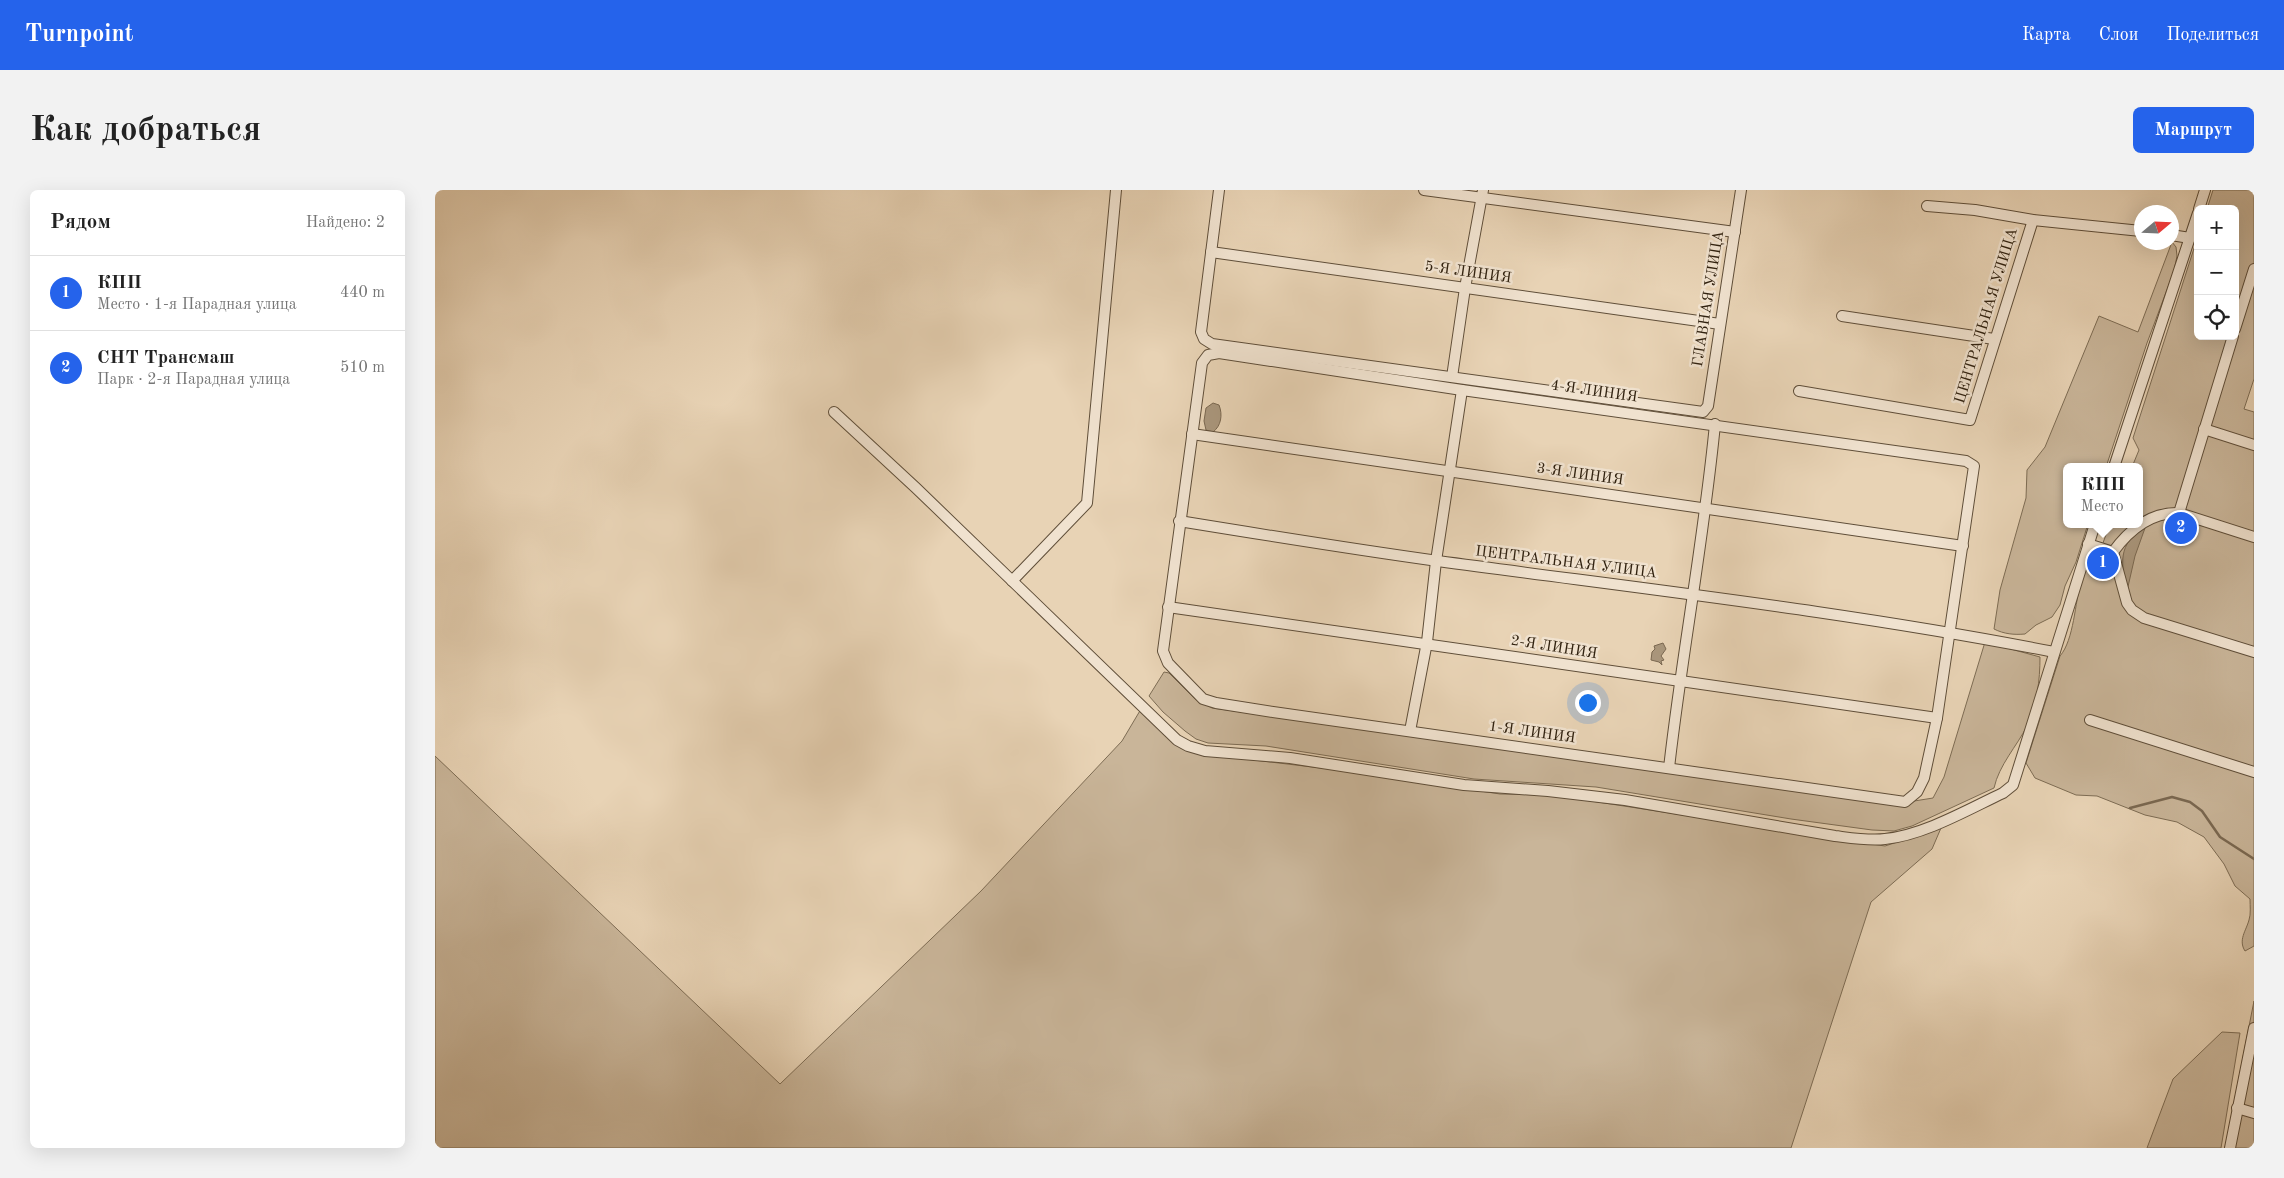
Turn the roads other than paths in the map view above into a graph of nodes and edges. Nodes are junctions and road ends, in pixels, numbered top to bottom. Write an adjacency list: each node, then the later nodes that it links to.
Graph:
1 (1116, 190): 44 (street)
2 (1219, 190): 15 (street)
3 (1424, 190): 6 (street)
4 (1741, 190): 12 (street, ГЛАВНАЯ УЛИЦА)
5 (2205, 190): 7 (street)
6 (1483, 194): 12 (street); 17 (street)
7 (2200, 205)
8 (1927, 206): 9 (street)
9 (2033, 220): 11 (street); 21 (street, ЦЕНТРАЛЬНАЯ УЛИЦА)
10 (2194, 224): 14 (street)
11 (2134, 230)
12 (1735, 232): 20 (street, ГЛАВНАЯ УЛИЦА)
13 (2179, 236): 14 (street)
14 (2189, 238): 31 (street)
15 (1211, 252): 17 (street, 5-Я ЛИНИЯ); 23 (street)
16 (2254, 269): 19 (street)
17 (1465, 288): 20 (street, 5-Я ЛИНИЯ); 23 (street)
18 (1842, 316): 21 (street)
19 (2239, 316)
20 (1721, 324): 23 (street, ГЛАВНАЯ УЛИЦА)
21 (1994, 339): 25 (street, ЦЕНТРАЛЬНАЯ УЛИЦА)
22 (2232, 340): 28 (street)
23 (1453, 377)
24 (1463, 390): 27 (street, 4-Я ЛИНИЯ); 29 (street, 4-Я ЛИНИЯ); 32 (street)
25 (1799, 391)
26 (834, 412): 44 (street)
27 (1715, 424): 33 (street); 41 (street, 4-Я ЛИНИЯ)
28 (2204, 429): 30 (street); 34 (street)
29 (1192, 434): 32 (street, 3-Я ЛИНИЯ); 35 (street)
30 (2254, 445)
31 (2115, 463)
32 (1450, 471): 33 (street, 3-Я ЛИНИЯ); 43 (street)
33 (1707, 509): 41 (street, 3-Я ЛИНИЯ); 45 (street)
34 (2179, 513): 36 (street); 39 (street)
35 (1179, 521): 43 (street, ЦЕНТРАЛЬНАЯ УЛИЦА); 46 (street)
36 (2143, 522)
37 (2094, 528): 40 (street)
38 (2136, 528): 42 (street)
39 (2254, 537)
40 (2089, 544): 42 (street); 49 (street)
41 (1963, 546): 47 (street)
42 (2113, 552): 50 (street)
43 (1436, 561): 45 (street, ЦЕНТРАЛЬНАЯ УЛИЦА); 48 (street)
44 (1012, 581): 49 (street)
45 (1694, 594): 47 (street, ЦЕНТРАЛЬНАЯ УЛИЦА); 51 (street)
46 (1167, 607): 48 (street, 2-Я ЛИНИЯ); 54 (street, 1-Я ЛИНИЯ)
47 (1949, 633): 49 (street, ЦЕНТРАЛЬНАЯ УЛИЦА); 52 (street)
48 (1427, 642): 51 (street, 2-Я ЛИНИЯ); 54 (street)
49 (2054, 652)
50 (2254, 652)
51 (1679, 681): 52 (street, 2-Я ЛИНИЯ); 55 (street)
52 (1937, 718): 55 (street, 1-Я ЛИНИЯ)
53 (2090, 720): 56 (street)
54 (1410, 731): 55 (street, 1-Я ЛИНИЯ)
55 (1669, 768)
56 (2254, 772)
57 (2254, 1028): 58 (street)
58 (2237, 1108): 59 (street); 60 (street)
59 (2254, 1113)
60 (2230, 1148)

